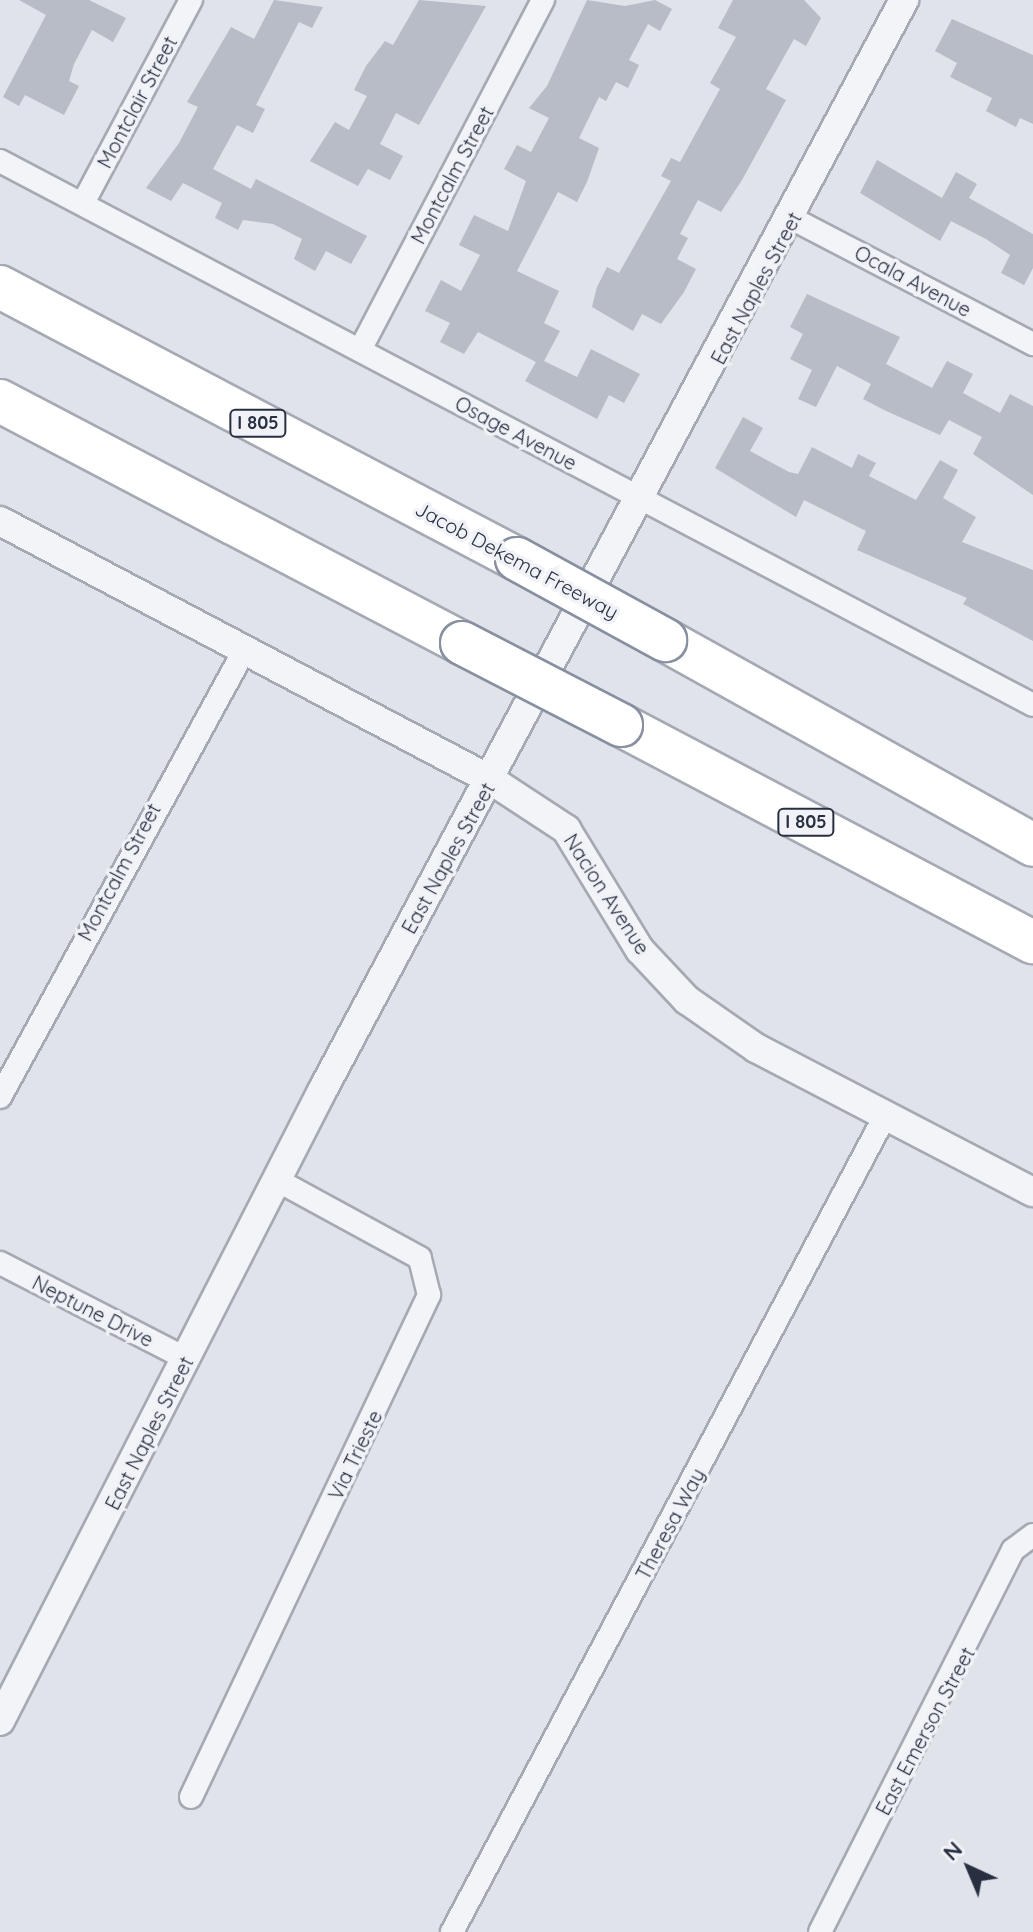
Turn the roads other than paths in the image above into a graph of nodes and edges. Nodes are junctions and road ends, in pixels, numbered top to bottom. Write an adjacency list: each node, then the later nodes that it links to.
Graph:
1 (191, 0): 5 (street, Montclair Street)
2 (543, 0): 9 (street, Montcalm Street)
3 (904, 0): 6 (street, East Naples Street)
4 (0, 161): 5 (street, Osage Avenue)
5 (83, 203): 9 (street, Osage Avenue)
6 (793, 219): 8 (street, Ocala Avenue); 11 (street, East Naples Street)
7 (0, 287): 13 (highway, Jacob Dekema Freeway / I 805, bridge)
8 (1033, 344)
9 (360, 350): 11 (street, Osage Avenue)
10 (0, 401): 19 (highway, I 805, bridge)
11 (642, 499): 15 (street, Osage Avenue); 16 (street, East Naples Street)
12 (0, 521): 14 (street, Nacion Avenue)
13 (665, 640): 17 (highway, Jacob Dekema Freeway / I 805); 18 (highway)
14 (244, 651): 16 (street, Nacion Avenue); 20 (street, Montcalm Street)
15 (1033, 705)
16 (491, 780): 21 (street, Nacion Avenue); 22 (street, East Naples Street)
17 (1033, 836)
18 (1033, 845)
19 (1033, 942)
20 (0, 1097)
21 (886, 1114): 23 (street, Nacion Avenue); 29 (street, Theresa Way)
22 (277, 1180): 25 (street, East Naples Street); 28 (street, Via Trieste)
23 (1033, 1192)
24 (0, 1263): 25 (street, Neptune Drive)
25 (187, 1359): 27 (street, East Naples Street)
26 (1033, 1535): 30 (street, East Emerson Street)
27 (0, 1721)
28 (191, 1797)
29 (452, 1932)
30 (820, 1932)

